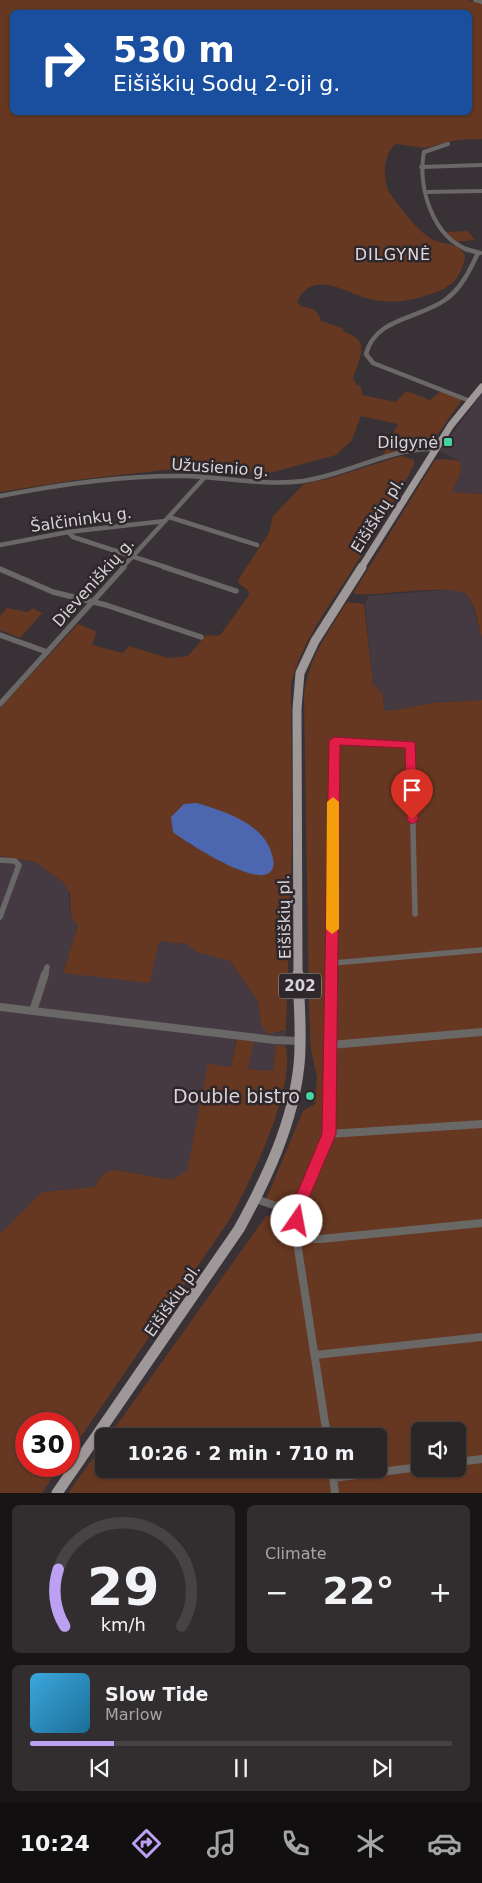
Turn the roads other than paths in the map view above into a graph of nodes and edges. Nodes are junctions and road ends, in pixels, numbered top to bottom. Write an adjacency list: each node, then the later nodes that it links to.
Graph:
1 (474, 0): 2 (street)
2 (482, 2)
3 (448, 144): 5 (street)
4 (482, 165): 5 (street)
5 (421, 167): 7 (street)
6 (482, 191): 7 (street)
7 (428, 192): 8 (street)
8 (480, 253): 10 (street)
9 (482, 387): 10 (main road, Eišiškių pl. / 202)
10 (470, 401): 11 (main road, Eišiškių pl. / 202)
11 (436, 449): 12 (street, Užusienio g.); 35 (main road, Eišiškių pl. / 202)
12 (205, 477): 13 (street, Užusienio g.); 14 (street, Dieveniškių g.)
13 (0, 496)
14 (167, 519): 15 (street, Šalčininkų g.); 17 (street, Šalčininkų g.); 18 (street, Dieveniškių g.)
15 (68, 532): 16 (street, Šalčininkų g.); 18 (street)
16 (0, 545)
17 (257, 545)
18 (134, 556): 20 (street); 21 (street, Dieveniškių g.)
19 (0, 569): 21 (street)
20 (236, 591)
21 (92, 602): 23 (street); 24 (street, Dieveniškių g.)
22 (0, 635): 24 (street)
23 (201, 637)
24 (46, 652): 25 (street, Dieveniškių g.)
25 (0, 704)
26 (0, 860): 28 (street)
27 (415, 914): 30 (street)
28 (0, 917)
29 (482, 950): 30 (street)
30 (333, 963): 36 (street)
31 (47, 967): 33 (street)
32 (0, 1007): 33 (street)
33 (33, 1011): 35 (street)
34 (482, 1032): 36 (street)
35 (300, 1041): 39 (main road, Eišiškių pl. / 202)
36 (330, 1045): 38 (street)
37 (482, 1124): 38 (street)
38 (329, 1134): 40 (street)
39 (256, 1199): 40 (street); 51 (main road, Eišiškių pl. / 202)
40 (296, 1213): 42 (street)
41 (482, 1223): 42 (street)
42 (304, 1232): 44 (street)
43 (482, 1338): 44 (street)
44 (315, 1355): 45 (street)
45 (326, 1428)
46 (482, 1459): 47 (street)
47 (466, 1461)
48 (411, 1468): 49 (street)
49 (387, 1469)
50 (333, 1478): 52 (street)
51 (57, 1493)
52 (335, 1493)

